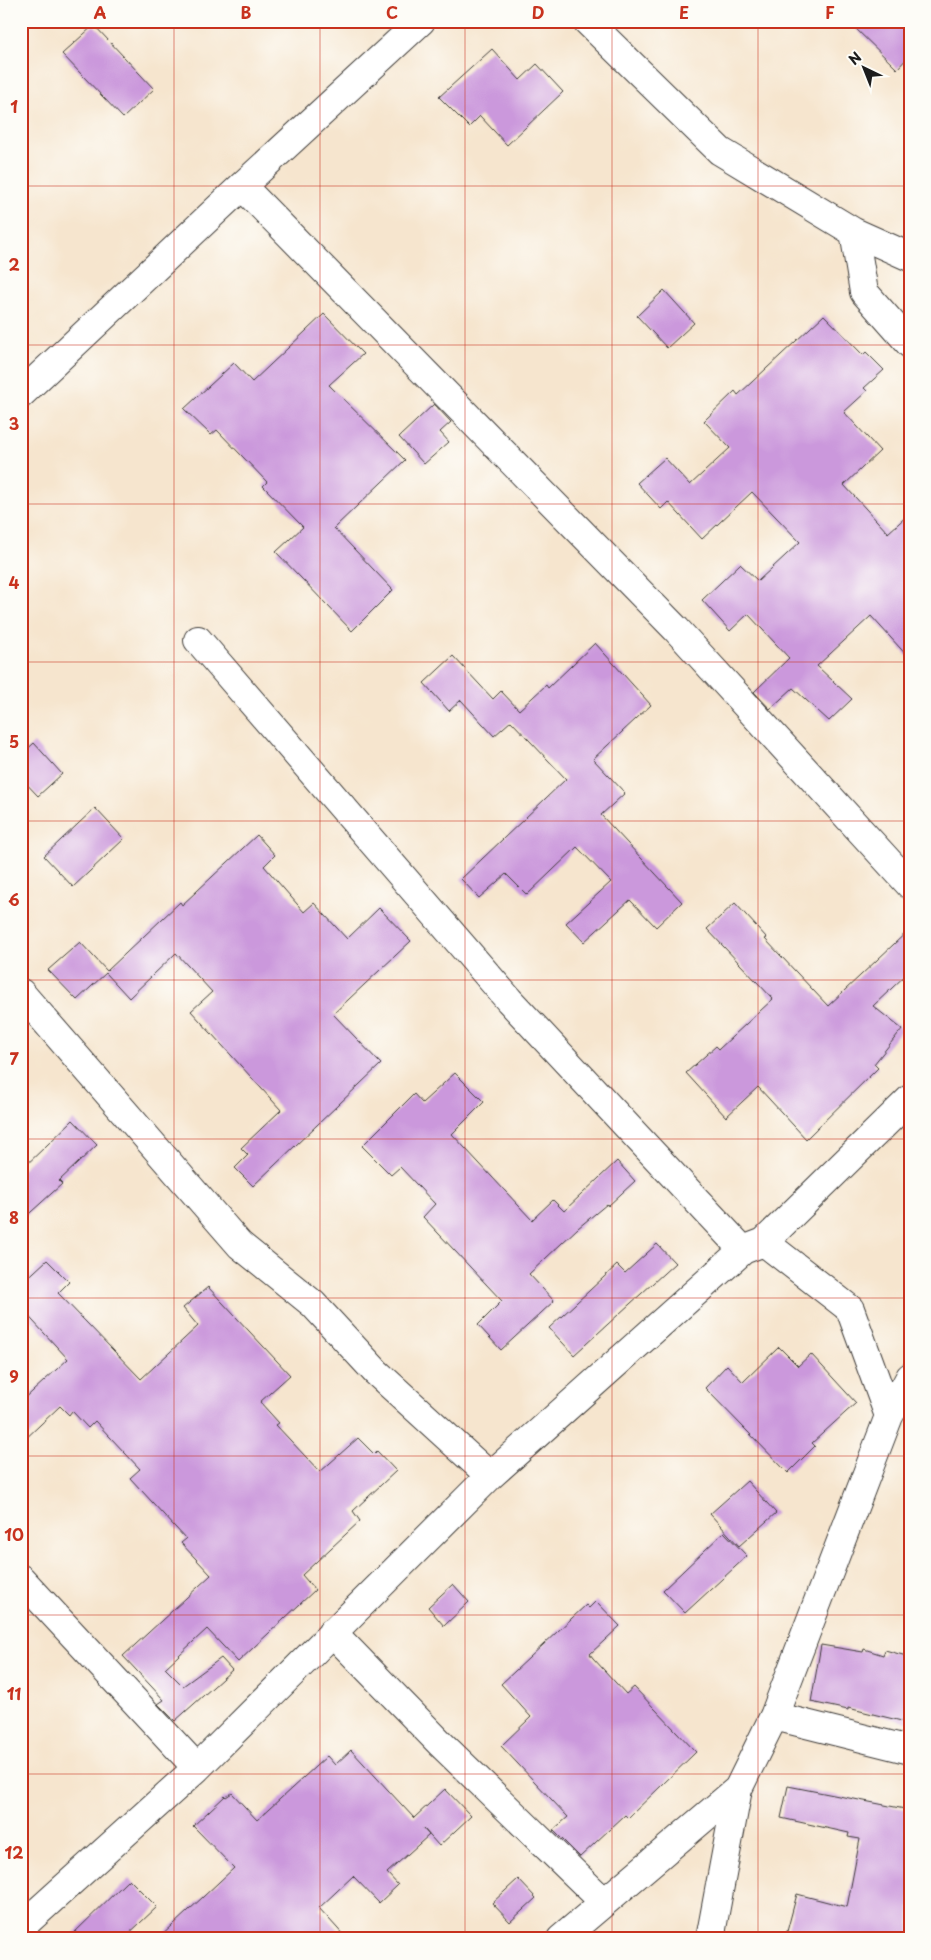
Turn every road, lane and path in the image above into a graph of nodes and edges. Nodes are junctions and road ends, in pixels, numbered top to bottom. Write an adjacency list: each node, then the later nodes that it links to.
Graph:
1 (421, 21): 3 (street)
2 (586, 21): 4 (street)
3 (242, 186): 7 (street); 9 (street)
4 (854, 232): 5 (street); 6 (street)
5 (910, 257)
6 (910, 344)
7 (21, 394)
8 (198, 640): 12 (street)
9 (910, 885)
10 (21, 993): 15 (street)
11 (910, 1099): 12 (street)
12 (753, 1246): 14 (street); 15 (street)
13 (907, 1387): 14 (street)
14 (889, 1416): 18 (street)
15 (490, 1476): 17 (street)
16 (21, 1579): 20 (street)
17 (332, 1632): 20 (street); 22 (street)
18 (774, 1716): 19 (street); 21 (street)
19 (910, 1750)
20 (197, 1768): 23 (street)
21 (738, 1789): 22 (street); 25 (street)
22 (603, 1901): 24 (street)
23 (21, 1927)
24 (561, 1939)
25 (710, 1939)

